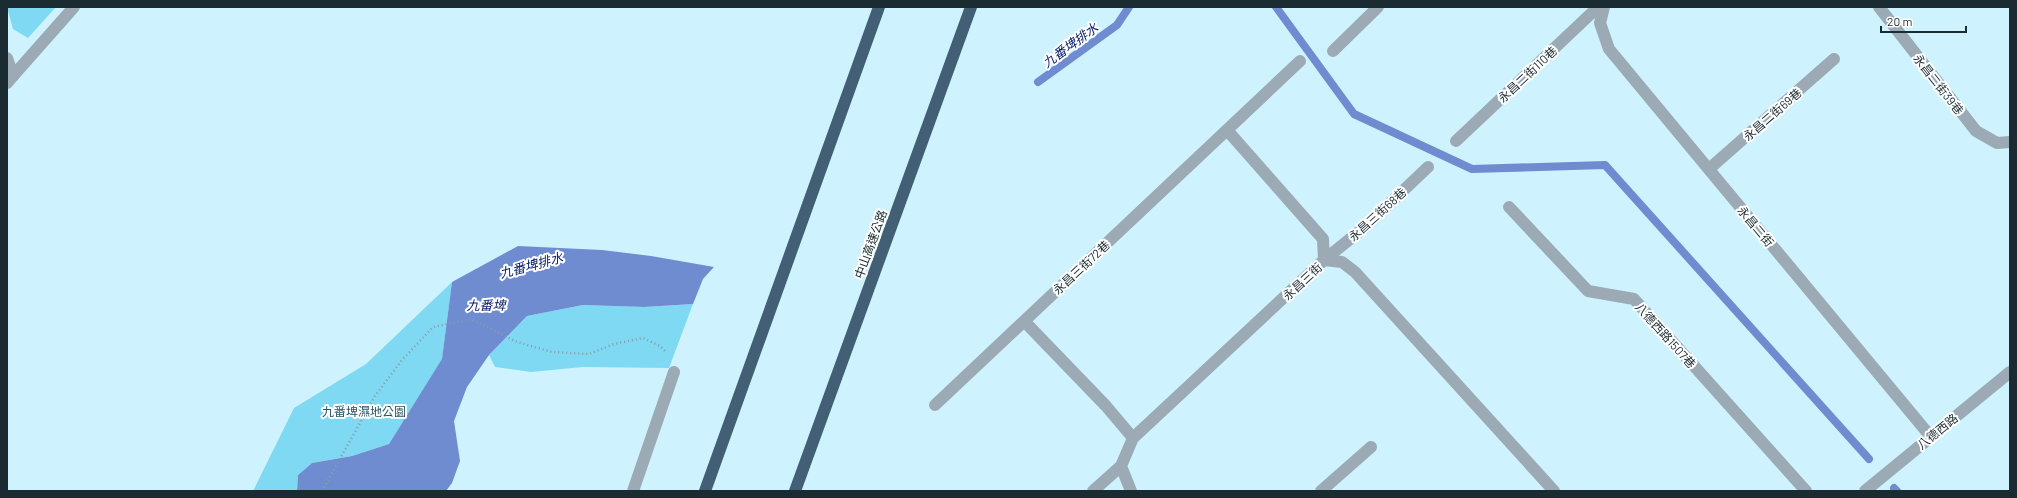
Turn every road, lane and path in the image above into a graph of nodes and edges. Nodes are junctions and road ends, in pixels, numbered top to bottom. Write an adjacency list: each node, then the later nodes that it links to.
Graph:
1 (74, 7): 12 (street)
2 (879, 7): 30 (highway)
3 (971, 7): 31 (highway, 中山高速公路)
4 (1378, 7): 8 (street)
5 (1598, 7): 14 (street, 永昌二街110巷)
6 (1604, 7): 17 (street, 永昌二街)
7 (1879, 7): 15 (street, 永昌二街39巷)
8 (1333, 51)
9 (7, 58): 12 (street)
10 (1834, 59): 17 (street, 永昌二街69巷)
11 (1300, 61): 13 (street, 永昌三街72巷)
12 (10, 80)
13 (1227, 130): 19 (street); 20 (street, 永昌三街72巷)
14 (1456, 141)
15 (2010, 142)
16 (1428, 167): 19 (street, 永昌三街68巷)
17 (1709, 169): 24 (street, 永昌二街)
18 (1509, 207): 36 (street, 八德西路1507巷)
19 (1324, 260): 25 (street, 永昌三街); 35 (street, 永昌三街)
20 (1024, 320): 23 (street, 永昌三街72巷); 25 (street)
21 (674, 372): 28 (path); 29 (street)
22 (2010, 372): 24 (street, 八德西路)
23 (935, 405)
24 (1931, 436): 37 (street, 八德西路)
25 (1133, 438): 27 (street, 永昌三街)
26 (1371, 447): 34 (street)
27 (1121, 466): 32 (street); 33 (street)
28 (322, 491)
29 (633, 491)
30 (705, 491)
31 (795, 491)
32 (1093, 491)
33 (1131, 491)
34 (1321, 491)
35 (1554, 491)
36 (1806, 491)
37 (1865, 491)

